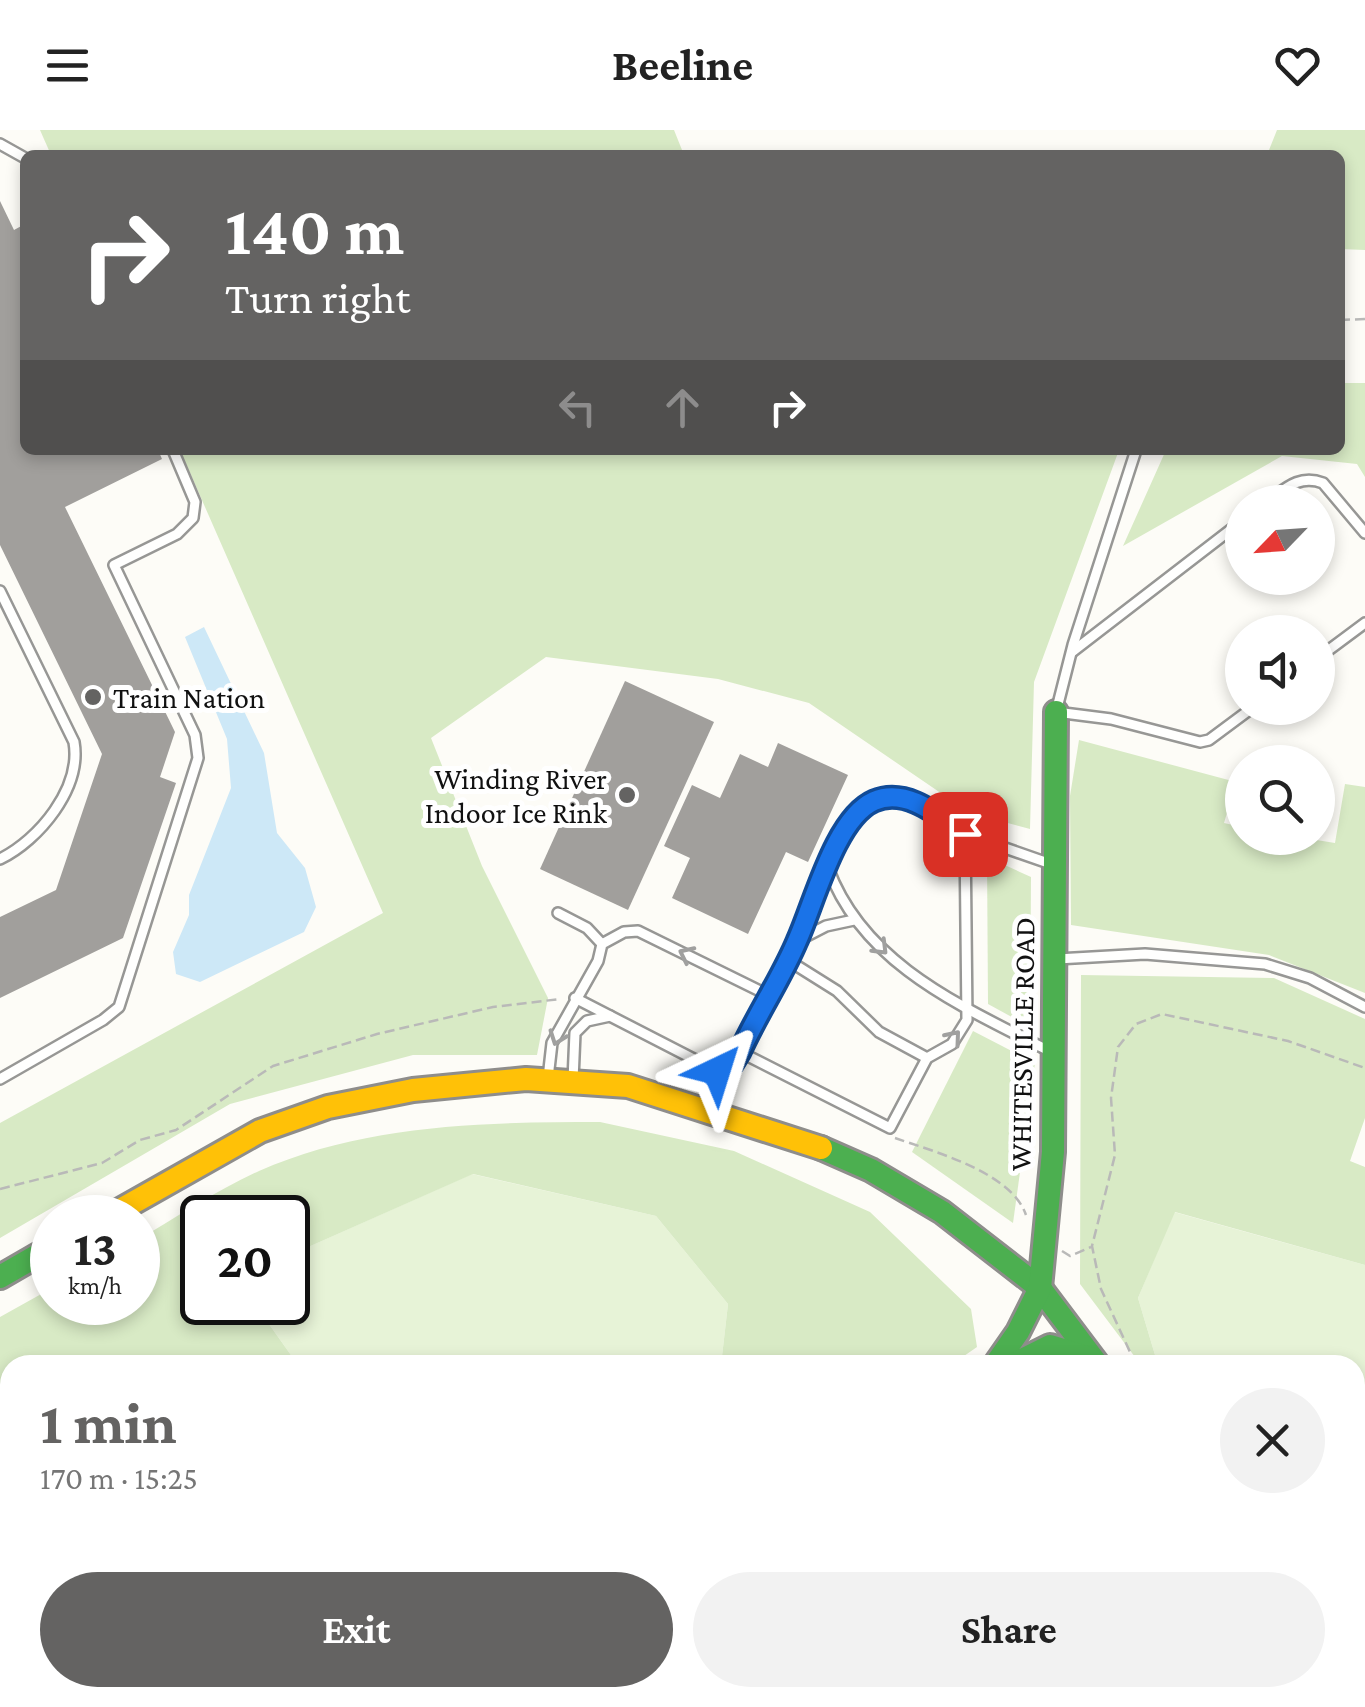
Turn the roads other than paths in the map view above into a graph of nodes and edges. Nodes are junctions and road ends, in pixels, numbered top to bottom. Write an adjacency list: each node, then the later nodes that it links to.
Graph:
1 (175, 455): 32 (lane)
2 (1134, 455): 11 (lane)
3 (1290, 485): 4 (lane)
4 (1325, 485)
5 (1335, 497): 6 (lane)
6 (1365, 533)
7 (1225, 534): 11 (lane)
8 (0, 591): 15 (lane)
9 (1365, 622): 10 (lane)
10 (1335, 645)
11 (1072, 652): 12 (lane)
12 (1056, 712): 13 (lane); 16 (street, WHITESVILLE ROAD)
13 (1230, 725)
14 (965, 834): 16 (lane); 17 (lane); 26 (lane)
15 (0, 859)
16 (1055, 865): 23 (street, WHITESVILLE ROAD)
17 (828, 868): 19 (lane); 20 (lane)
18 (558, 913): 21 (lane)
19 (854, 920): 20 (lane); 26 (lane, one-way to 26)
20 (797, 941): 22 (lane)
21 (602, 944): 24 (lane, one-way to 21); 25 (lane)
22 (786, 959): 24 (lane); 31 (lane)
23 (1054, 959): 27 (lane); 30 (street, WHITESVILLE ROAD)
24 (768, 995): 29 (lane)
25 (575, 998): 28 (lane); 33 (lane, one-way to 33)
26 (964, 1007): 30 (lane); 31 (lane, one-way to 26)
27 (1365, 1007)
28 (610, 1016): 29 (lane); 34 (lane)
29 (740, 1052): 31 (lane)
30 (1054, 1053): 38 (street, WHITESVILLE ROAD)
31 (928, 1058)
32 (0, 1079)
33 (548, 1081): 34 (street); 35 (street)
34 (573, 1082): 38 (street)
35 (146, 1195)
36 (30, 1260): 37 (street)
37 (0, 1277)
38 (1040, 1288): 39 (street, WHITESVILLE ROAD); 42 (street)
39 (1003, 1355)
40 (1028, 1355): 41 (street)
41 (1081, 1355)
42 (1091, 1355)

